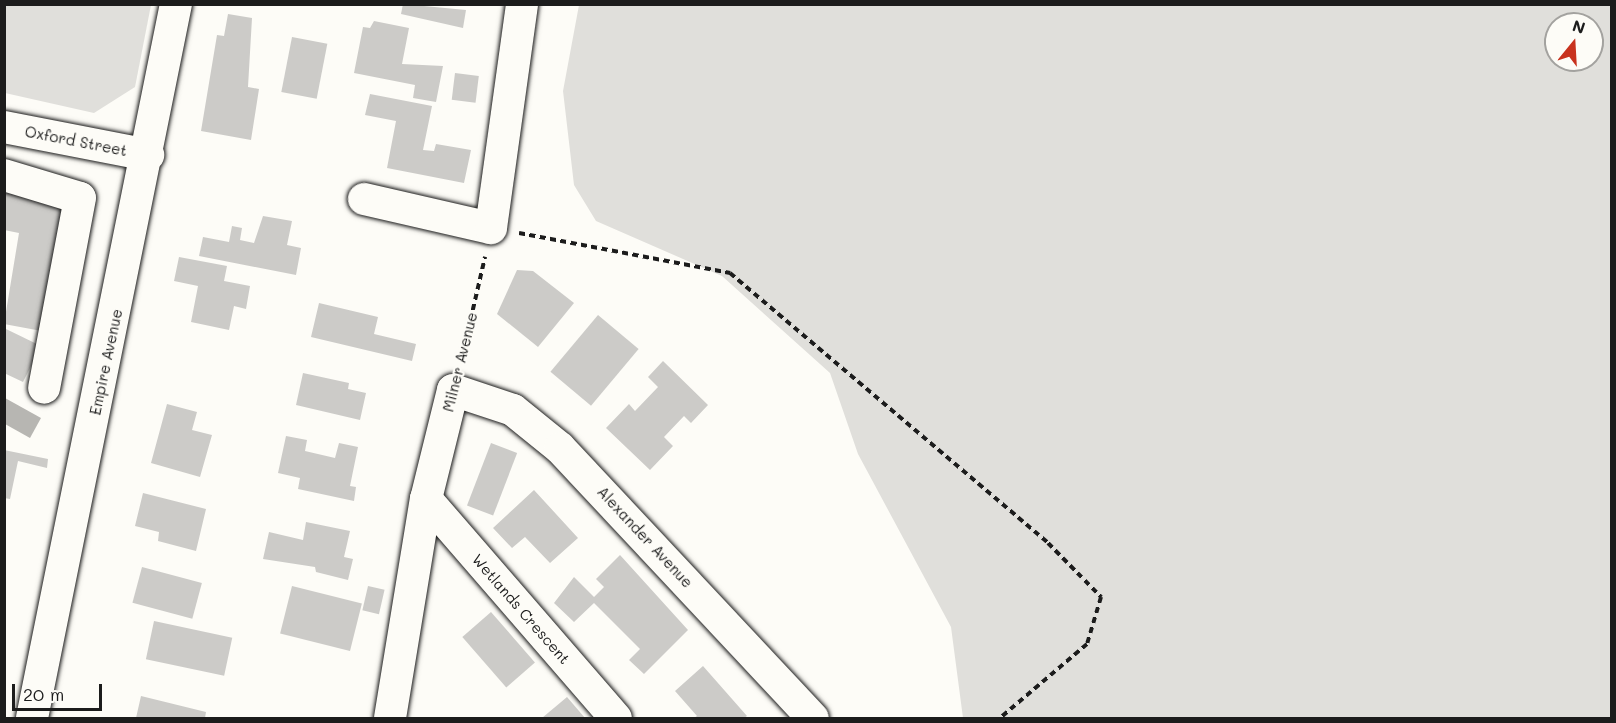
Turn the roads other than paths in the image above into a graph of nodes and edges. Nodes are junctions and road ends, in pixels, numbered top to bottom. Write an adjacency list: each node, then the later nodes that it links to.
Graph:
1 (176, 4): 4 (street, Empire Avenue)
2 (522, 4): 6 (street)
3 (4, 127): 4 (street, Oxford Street)
4 (148, 155): 11 (street, Empire Avenue)
5 (4, 175): 7 (street)
6 (364, 199)
7 (44, 388)
8 (453, 390): 9 (street, Milner Avenue); 13 (street, Alexander Avenue)
9 (426, 499): 10 (street, Milner Avenue); 12 (street, Wetlands Crescent)
10 (400, 711)
11 (32, 718)
12 (615, 718)
13 (813, 718)

